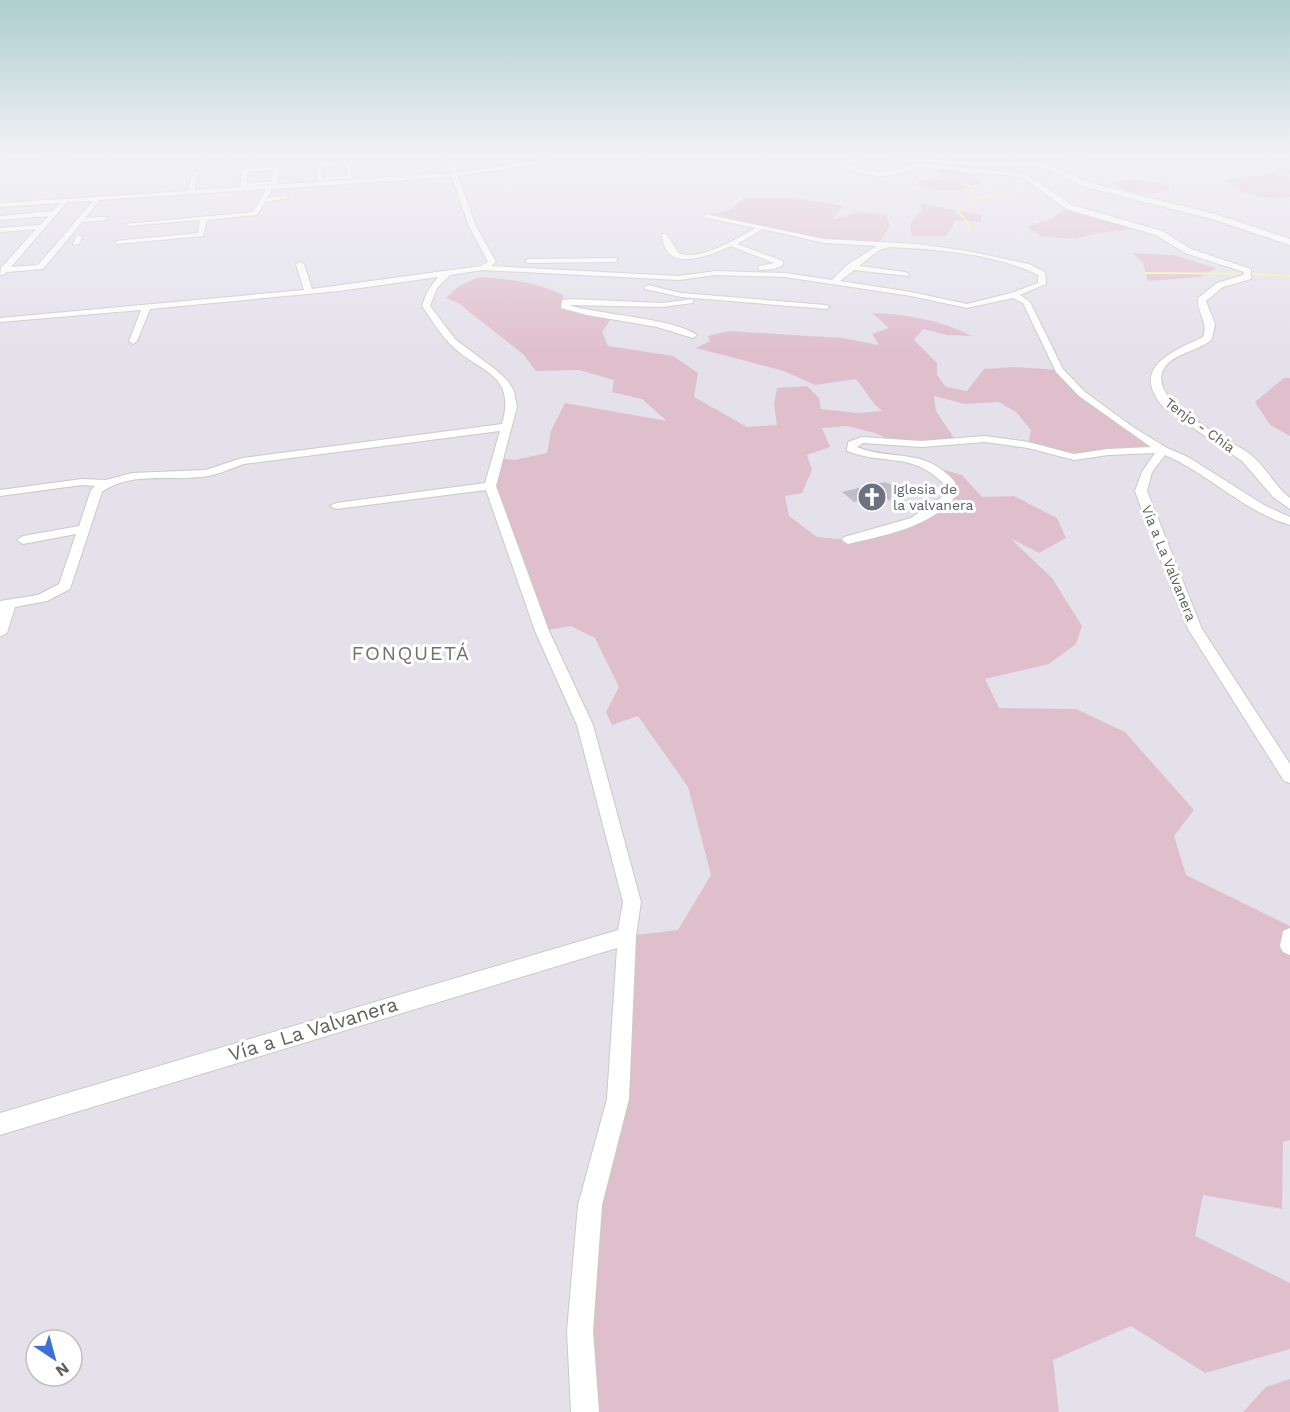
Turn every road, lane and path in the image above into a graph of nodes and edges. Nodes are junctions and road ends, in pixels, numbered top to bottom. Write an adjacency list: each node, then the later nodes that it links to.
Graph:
1 (48, 221): 10 (street)
2 (78, 221): 13 (street)
3 (168, 221): 9 (street)
4 (204, 221): 15 (street)
5 (470, 221): 21 (street)
6 (730, 221): 11 (street)
7 (1116, 221): 43 (street, Tenjo - Chia)
8 (1227, 221): 16 (street, Tenjo - Chia)
9 (129, 224)
10 (43, 227): 12 (street); 25 (street)
11 (762, 227): 18 (street); 31 (street)
12 (0, 230)
13 (63, 235): 17 (street); 25 (street)
14 (663, 235): 18 (street)
15 (117, 242)
16 (1290, 242)
17 (75, 244)
18 (731, 244): 26 (street)
19 (902, 251): 23 (street)
20 (615, 260): 21 (street)
21 (492, 262): 24 (street)
22 (300, 264): 30 (street)
23 (850, 267): 27 (street); 29 (street)
24 (483, 268): 26 (street); 28 (street)
25 (3, 270)
26 (715, 273): 29 (street); 32 (street)
27 (905, 274)
28 (439, 276): 30 (street); 38 (street)
29 (835, 281): 31 (street)
30 (309, 292): 33 (street)
31 (1014, 295): 39 (street)
32 (718, 298): 34 (street); 36 (street)
33 (147, 305): 35 (street); 37 (street)
34 (826, 307)
35 (0, 320)
36 (693, 335)
37 (133, 341)
38 (505, 427): 40 (street); 41 (street)
39 (1163, 450): 45 (street); 48 (street); 51 (street, Vía a La Valvanera)
40 (104, 483): 42 (street); 46 (street)
41 (490, 486): 44 (street); 52 (street)
42 (0, 493)
43 (1290, 505)
44 (336, 506)
45 (1290, 521)
46 (85, 529): 47 (street); 49 (street)
47 (23, 540)
48 (848, 540)
49 (5, 604): 50 (street)
50 (0, 633)
51 (1290, 777)
52 (627, 936): 55 (street, Vía a La Valvanera); 56 (street)
53 (1290, 937): 54 (street)
54 (1290, 946)
55 (0, 1124)
56 (585, 1412)

